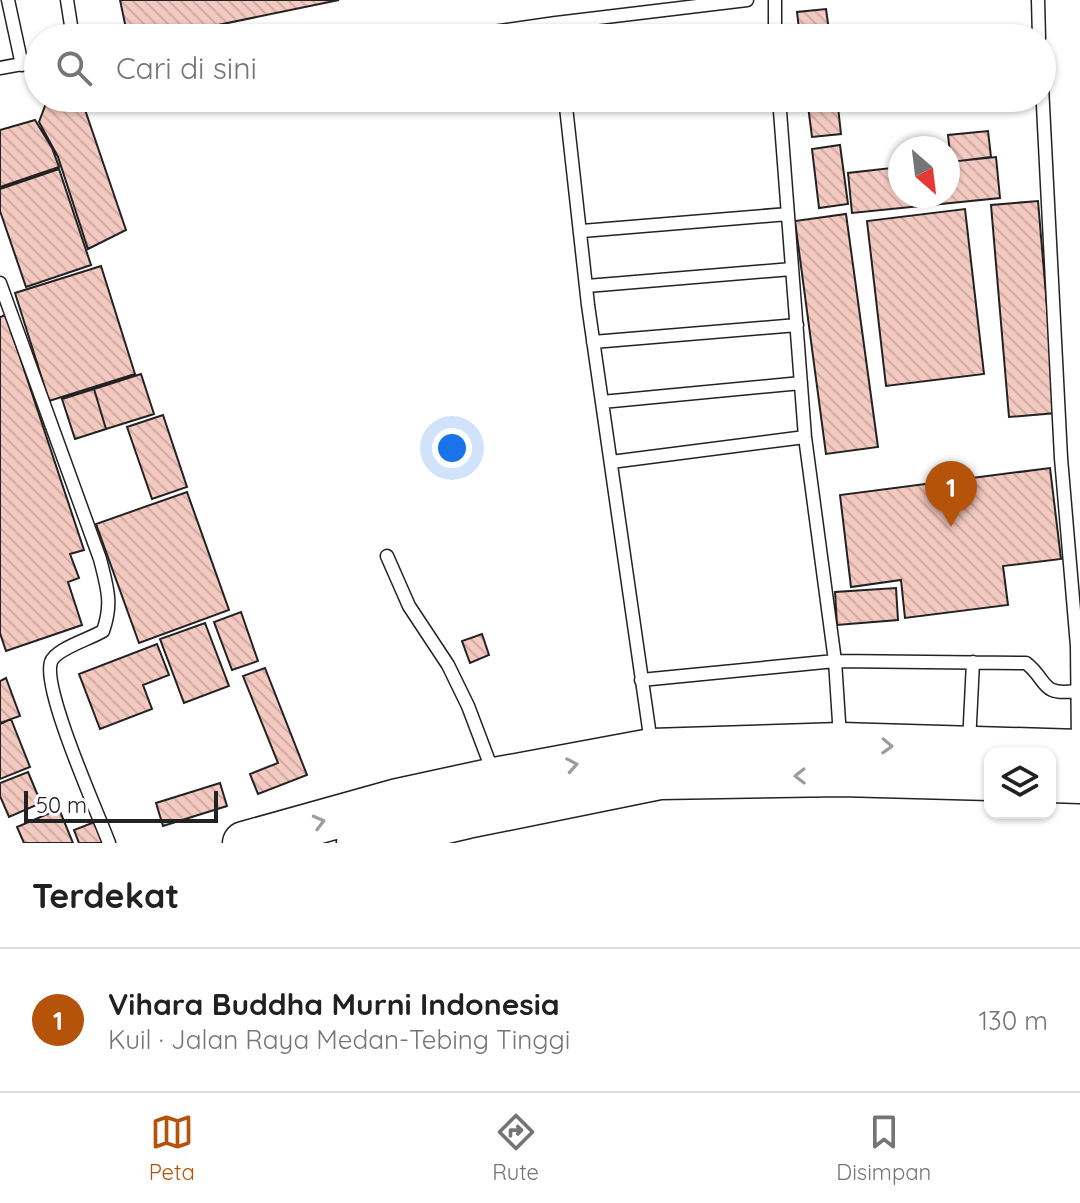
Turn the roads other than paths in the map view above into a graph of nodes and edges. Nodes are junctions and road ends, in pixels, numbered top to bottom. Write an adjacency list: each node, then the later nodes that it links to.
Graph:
1 (8, 0): 11 (lane)
2 (67, 0): 7 (lane)
3 (747, 0): 6 (lane)
4 (775, 0): 9 (lane)
5 (1038, 0): 10 (lane)
6 (556, 23): 8 (lane)
7 (71, 24)
8 (549, 24)
9 (775, 24)
10 (1039, 24)
11 (22, 65): 12 (lane)
12 (0, 68)
13 (567, 112): 17 (lane)
14 (780, 112): 16 (lane)
15 (1043, 112): 28 (lane)
16 (788, 214): 17 (lane); 18 (lane)
17 (582, 231): 20 (lane)
18 (792, 269): 20 (lane); 21 (lane)
19 (0, 283): 39 (lane)
20 (587, 286): 22 (lane)
21 (797, 325): 22 (lane); 23 (lane)
22 (593, 342): 24 (lane)
23 (801, 383): 24 (lane); 25 (lane)
24 (602, 402): 26 (lane)
25 (805, 437): 26 (lane); 29 (lane)
26 (611, 462): 31 (lane)
27 (387, 556): 38 (lane)
28 (1075, 566): 32 (lane)
29 (835, 661): 30 (lane); 31 (lane); 33 (lane)
30 (973, 662): 32 (lane); 36 (lane)
31 (641, 680): 34 (lane)
32 (1075, 691): 35 (lane)
33 (841, 744): 34 (highway); 36 (highway, one-way to 36)
34 (652, 750): 38 (highway, one-way to 34)
35 (1079, 761): 36 (highway); 37 (highway)
36 (980, 764): 41 (highway, one-way to 41)
37 (1056, 777)
38 (495, 779): 40 (highway, one-way to 38)
39 (109, 843)
40 (244, 843)
41 (358, 843)

